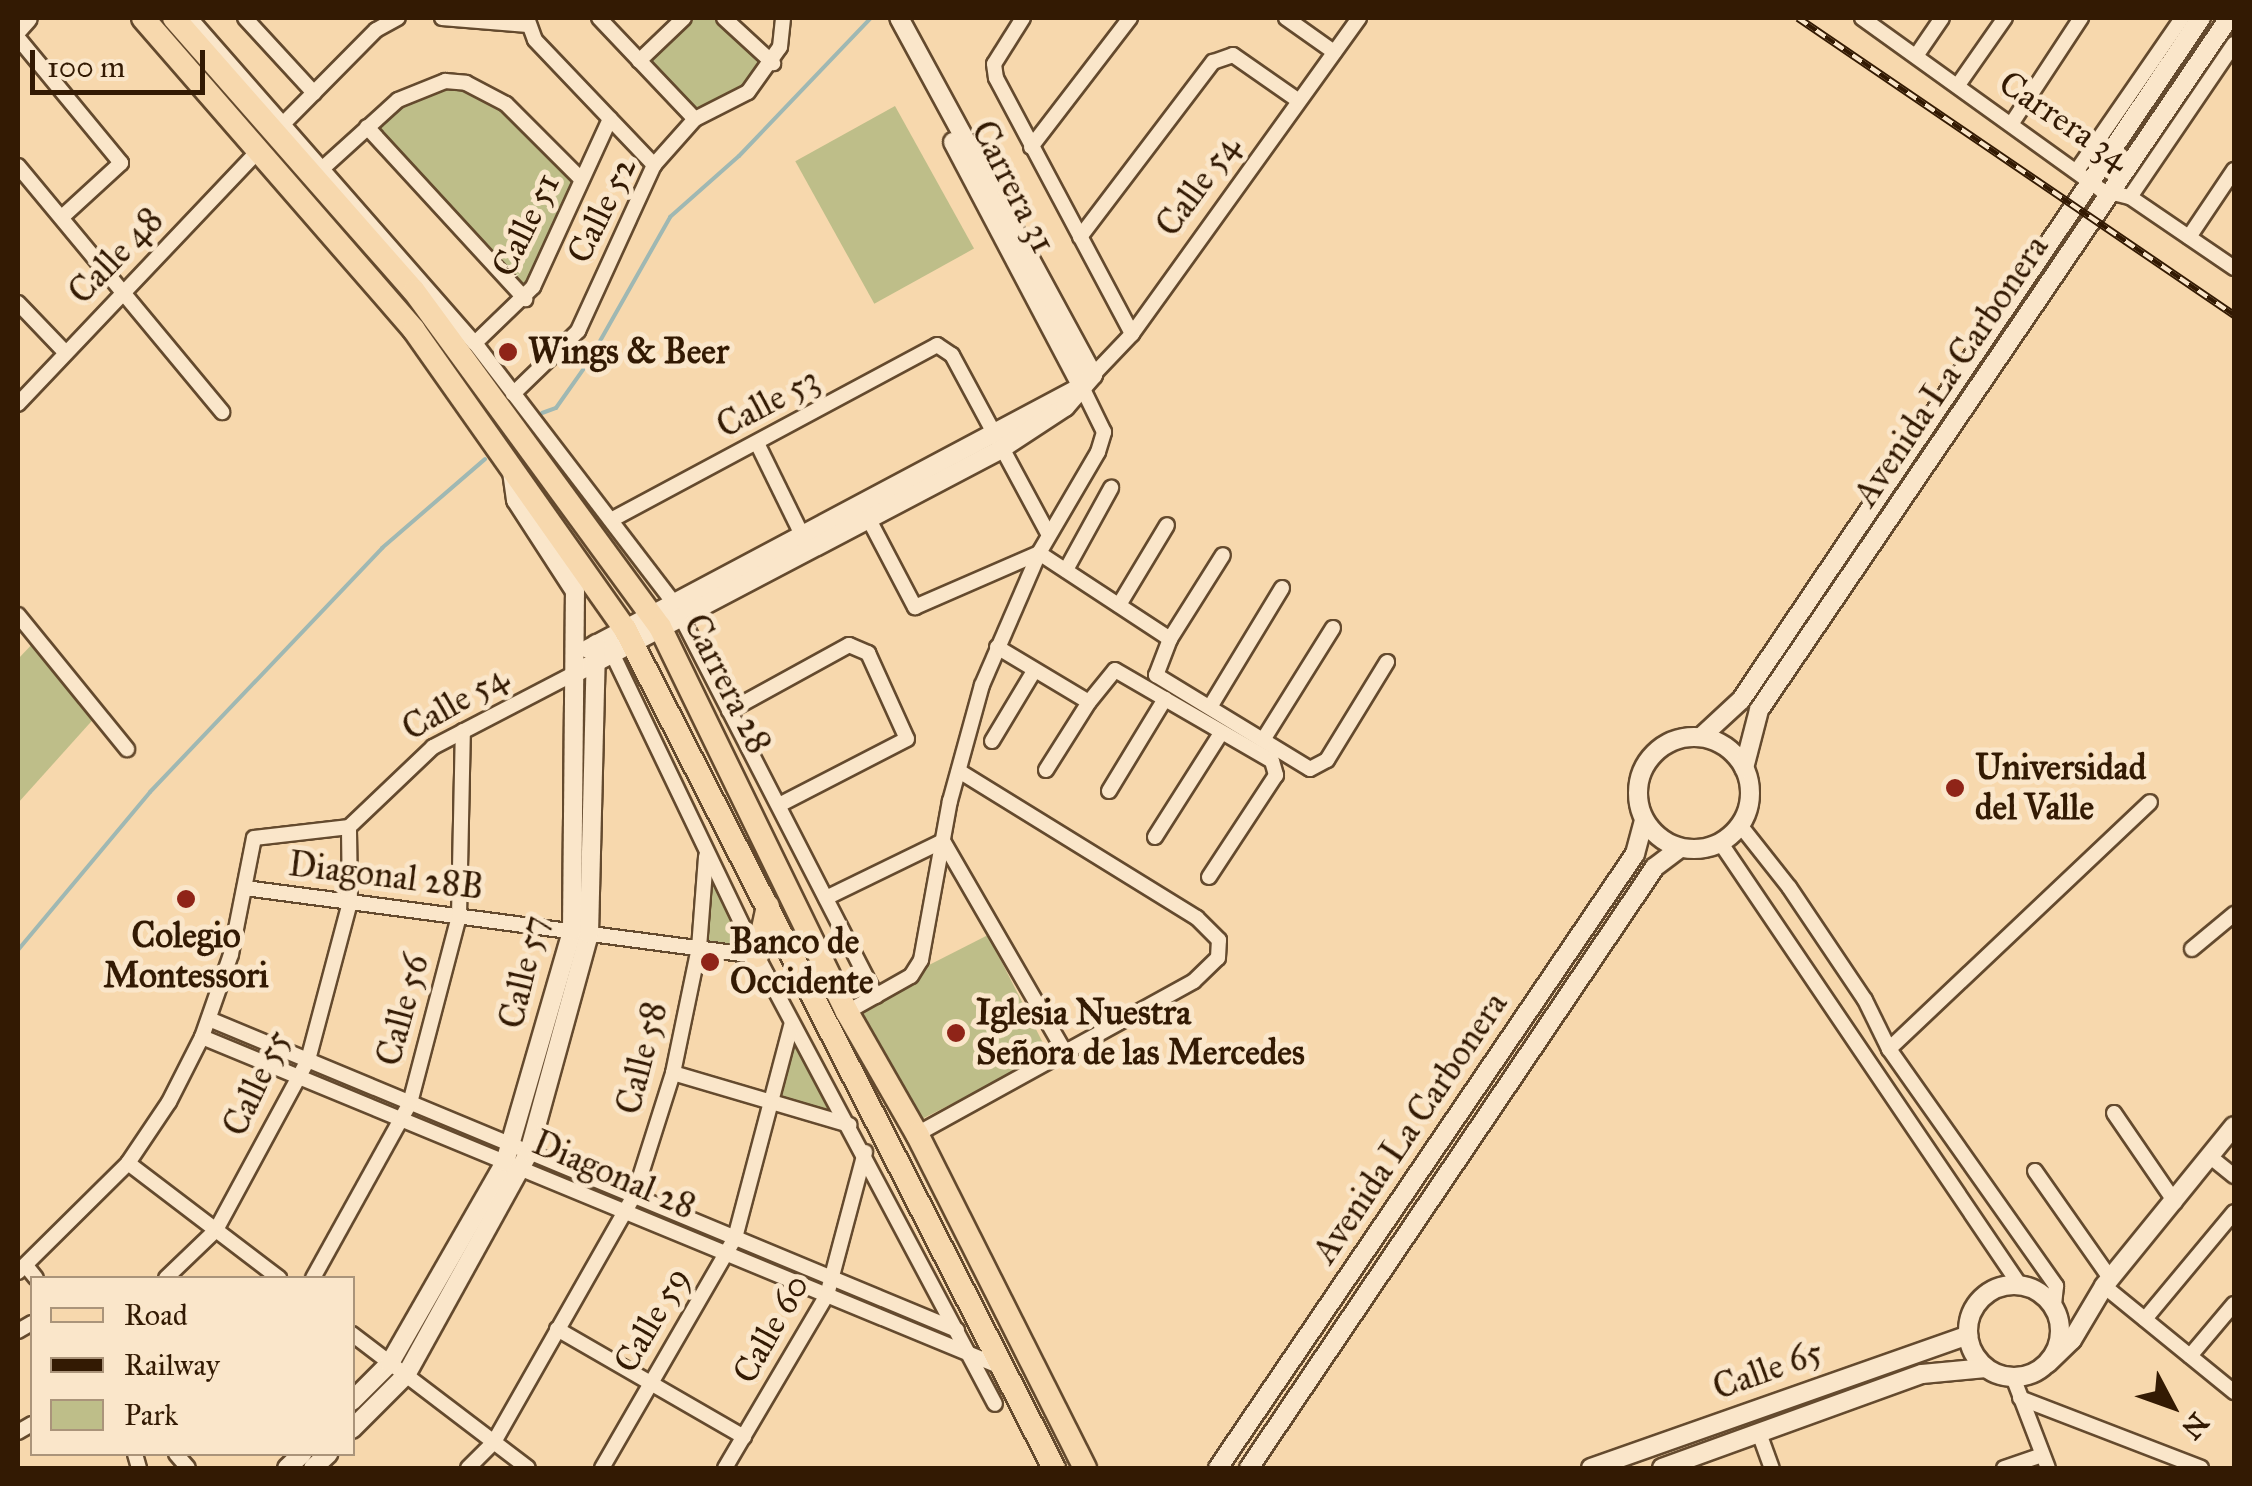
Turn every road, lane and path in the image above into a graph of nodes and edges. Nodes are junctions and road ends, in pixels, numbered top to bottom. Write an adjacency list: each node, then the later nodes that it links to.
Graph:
1 (27, 18): 26 (main road)
2 (142, 18): 43 (main road, Carrera 28)
3 (174, 18): 41 (main road, Carrera 28)
4 (190, 18): 41 (street, Carrera 28)
5 (245, 18): 35 (street)
6 (396, 18): 35 (street)
7 (442, 18): 25 (street)
8 (599, 18): 31 (street)
9 (684, 18): 31 (street)
10 (724, 18): 32 (street)
11 (783, 18): 32 (street)
12 (887, 18): 64 (street, Carrera 31)
13 (899, 18): 64 (street, Carrera 31)
14 (1024, 18): 42 (street, Carrera 31)
15 (1130, 18): 42 (street)
16 (1286, 18): 29 (street)
17 (1359, 18): 29 (street, Calle 54)
18 (1942, 18): 30 (street)
19 (2005, 18): 34 (street)
20 (2081, 18): 39 (street)
21 (2201, 18): 48 (street, Avenida La Carbonera)
22 (2229, 18): 50 (street, Avenida La Carbonera)
23 (1867, 19): 30 (street, Carrera 34)
24 (2177, 20): 48 (street)
25 (528, 21): 37 (street)
26 (18, 28)
27 (18, 38): 52 (street)
28 (2234, 44): 33 (street)
29 (1334, 52): 36 (street, Calle 54)
30 (1916, 56): 34 (street, Carrera 34)
31 (639, 61): 38 (street)
32 (772, 63): 38 (street, Calle 52)
33 (2229, 66): 51 (street)
34 (1958, 85): 39 (street, Carrera 34)
35 (314, 92): 41 (street)
36 (1299, 101): 54 (street); 61 (street, Calle 54)
37 (610, 118): 44 (street); 49 (street, Calle 51)
38 (694, 120): 44 (street, Calle 52)
39 (2012, 123): 48 (street, Carrera 34)
40 (368, 127): 46 (street); 49 (street); 59 (street)
41 (293, 141): 46 (street, Carrera 28); 84 (main road, Carrera 28)
42 (1031, 147): 54 (street, Carrera 31)
43 (259, 150): 58 (street, Calle 48); 70 (main road, Carrera 28)
44 (654, 165): 65 (street, Calle 52)
45 (18, 166): 52 (street)
46 (323, 168): 62 (street, Carrera 28)
47 (2234, 170): 55 (street)
48 (2085, 175): 50 (street, Carrera 34); 53 (street, Avenida La Carbonera)
49 (582, 180): 59 (street, Calle 51)
50 (2110, 195): 51 (street, Carrera 34); 56 (street, Avenida La Carbonera)
51 (2130, 197): 55 (street, Carrera 34)
52 (61, 218): 58 (street)
53 (2057, 234): 56 (street); 99 (street, Avenida La Carbonera)
54 (1080, 237): 61 (street, Carrera 31)
55 (2189, 237): 57 (street, Carrera 34)
56 (2075, 246): 103 (street, Avenida La Carbonera)
57 (2234, 268)
58 (123, 292): 63 (street, Calle 48); 67 (street)
59 (525, 299): 62 (street, Calle 51)
60 (18, 303): 63 (street)
61 (1132, 334): 64 (street, Calle 54)
62 (475, 343): 65 (street, Carrera 28)
63 (66, 352): 66 (street, Calle 48)
64 (1088, 381): 68 (street, Calle 54); 75 (street)
65 (513, 394): 73 (street, Carrera 28)
66 (18, 404)
67 (222, 412)
68 (997, 442): 69 (street, Calle 53); 72 (street, Calle 54); 75 (street)
69 (758, 443): 73 (street, Calle 53); 76 (street)
70 (511, 464): 86 (main road, Carrera 28); 91 (street, Calle 57)
71 (1111, 488): 79 (street)
72 (864, 512): 76 (street, Calle 54); 77 (street)
73 (611, 520): 82 (street, Carrera 28)
74 (1167, 525): 81 (street)
75 (1049, 535): 77 (street)
76 (806, 543): 82 (street, Calle 54)
77 (1040, 553): 79 (street); 88 (street)
78 (1223, 555): 87 (street)
79 (1066, 570): 81 (street)
80 (1282, 588): 95 (street)
81 (1119, 605): 87 (street)
82 (678, 609): 84 (street, Calle 54); 96 (street, Carrera 28)
83 (18, 615): 102 (street)
84 (656, 621): 86 (street, Calle 54); 129 (main road, Carrera 28)
85 (1333, 628): 100 (street)
86 (629, 636): 89 (street, Calle 54); 121 (main road, Carrera 28)
87 (1170, 639): 95 (street)
88 (997, 648): 92 (street); 105 (street)
89 (602, 653): 91 (street, Calle 54); 116 (street); 124 (street, Calle 57)
90 (1387, 662): 100 (street)
91 (576, 664): 97 (street, Calle 54); 124 (street, Calle 57)
92 (1034, 672): 94 (street); 101 (street)
93 (1165, 700): 94 (street); 98 (street); 106 (street)
94 (1089, 702): 104 (street)
95 (1210, 707): 100 (street)
96 (729, 710): 108 (street, Carrera 28); 108 (street)
97 (463, 732): 111 (street, Calle 54); 122 (street, Calle 56)
98 (1220, 732): 112 (street); 117 (street)
99 (1702, 738): 103 (street); 109 (street)
100 (1263, 740)
101 (992, 741)
102 (126, 749)
103 (1744, 768): 110 (street)
104 (1046, 770)
105 (959, 771): 113 (street); 134 (street)
106 (1109, 791)
107 (2150, 802): 133 (street)
108 (780, 805): 119 (street, Carrera 28)
109 (1644, 820): 115 (street); 198 (street, Avenida La Carbonera)
110 (1740, 825): 114 (street); 133 (street)
111 (349, 827): 118 (street); 120 (street, Calle 55)
112 (1156, 837)
113 (944, 841): 119 (street); 128 (street); 134 (street)
114 (1720, 842): 115 (street); 164 (street)
115 (1680, 848): 199 (street, Avenida La Carbonera)
116 (706, 853): 125 (street, Calle 58); 127 (street)
117 (1209, 878)
118 (245, 888): 120 (street, Diagonal 28B); 130 (street)
119 (826, 898): 128 (street, Carrera 28)
120 (350, 902): 122 (street, Diagonal 28B); 135 (street, Calle 55)
121 (768, 906): 127 (main road); 178 (main road, Carrera 28)
122 (459, 916): 124 (street, Diagonal 28B); 138 (street, Calle 56)
123 (2233, 917): 126 (street)
124 (580, 932): 125 (street, Diagonal 28B); 146 (street, Calle 57)
125 (699, 948): 127 (street, Diagonal 28B); 136 (street, Calle 58)
126 (2192, 948)
127 (756, 956): 131 (street)
128 (876, 996): 129 (street)
129 (847, 1012): 144 (main road, Carrera 28)
130 (210, 1019): 132 (street); 135 (street, Diagonal 28)
131 (792, 1023): 139 (street, Calle 59); 142 (street)
132 (202, 1037): 137 (street, Diagonal 28); 148 (street)
133 (1889, 1049): 167 (street)
134 (1065, 1052): 144 (street)
135 (308, 1060): 137 (street, Calle 55); 138 (street, Diagonal 28)
136 (673, 1073): 139 (street); 151 (street, Calle 58)
137 (300, 1077): 141 (street, Diagonal 28); 155 (street, Calle 55)
138 (410, 1103): 141 (street, Calle 56); 146 (street, Diagonal 28)
139 (772, 1103): 142 (street); 156 (street, Calle 59)
140 (2114, 1113): 152 (street)
141 (404, 1120): 146 (street, Diagonal 28); 161 (street, Calle 56)
142 (850, 1125): 145 (street)
143 (2234, 1126): 147 (street)
144 (917, 1134): 197 (main road, Carrera 28)
145 (865, 1152): 162 (street, Calle 60); 171 (street)
146 (517, 1157): 151 (street, Diagonal 28); 153 (street, Diagonal 28); 176 (street, Calle 57); 180 (street, Calle 57)
147 (2214, 1159): 150 (street); 152 (street)
148 (128, 1163): 155 (street); 158 (street)
149 (2035, 1172): 163 (street)
150 (2234, 1176)
151 (634, 1196): 153 (street, Calle 58); 156 (street, Diagonal 28)
152 (2175, 1202): 163 (street)
153 (627, 1212): 157 (street, Diagonal 28); 170 (street, Calle 58)
154 (2234, 1212): 169 (street)
155 (216, 1230): 159 (street, Calle 55); 160 (street)
156 (735, 1238): 157 (street, Calle 59); 162 (street, Diagonal 28)
157 (725, 1253): 165 (street, Diagonal 28); 182 (street, Calle 59)
158 (27, 1272)
159 (168, 1276)
160 (277, 1276)
161 (313, 1276)
162 (834, 1279): 165 (street, Calle 60); 171 (street, Diagonal 28)
163 (2107, 1282): 168 (street); 169 (street)
164 (2019, 1284): 167 (street); 172 (street)
165 (827, 1296): 174 (street, Diagonal 28); 189 (street, Calle 60)
166 (2234, 1304): 175 (street)
167 (2056, 1310): 168 (street); 177 (street)
168 (2088, 1310): 177 (street)
169 (2144, 1319): 175 (street)
170 (557, 1329): 182 (street); 190 (street, Calle 58)
171 (958, 1331): 174 (street)
172 (1968, 1335): 179 (street); 200 (street, Calle 65)
173 (355, 1336): 176 (street)
174 (971, 1355): 178 (street, Diagonal 28); 186 (street)
175 (2190, 1356): 183 (street)
176 (390, 1363): 180 (street); 184 (street, Calle 57)
177 (2048, 1363): 181 (street)
178 (1002, 1368): 196 (main road, Carrera 28)
179 (1986, 1368): 181 (street); 188 (street, Calle 65)
180 (406, 1375): 187 (street, Calle 57); 190 (street)
181 (2013, 1377): 185 (street)
182 (651, 1383): 189 (street); 194 (street, Calle 59)
183 (2234, 1390)
184 (355, 1398)
185 (2020, 1398): 191 (street); 204 (street)
186 (994, 1404)
187 (355, 1426)
188 (1758, 1433): 201 (street, Calle 65); 202 (street)
189 (744, 1437): 195 (street, Calle 60)
190 (494, 1442): 192 (street, Calle 58); 193 (street)
191 (2045, 1461): 203 (street)
192 (468, 1468)
193 (528, 1468)
194 (602, 1468)
195 (725, 1468)
196 (1053, 1468)
197 (1084, 1468)
198 (1218, 1468)
199 (1250, 1468)
200 (1592, 1468)
201 (1662, 1468)
202 (1772, 1468)
203 (2004, 1468)
204 (2201, 1468)

